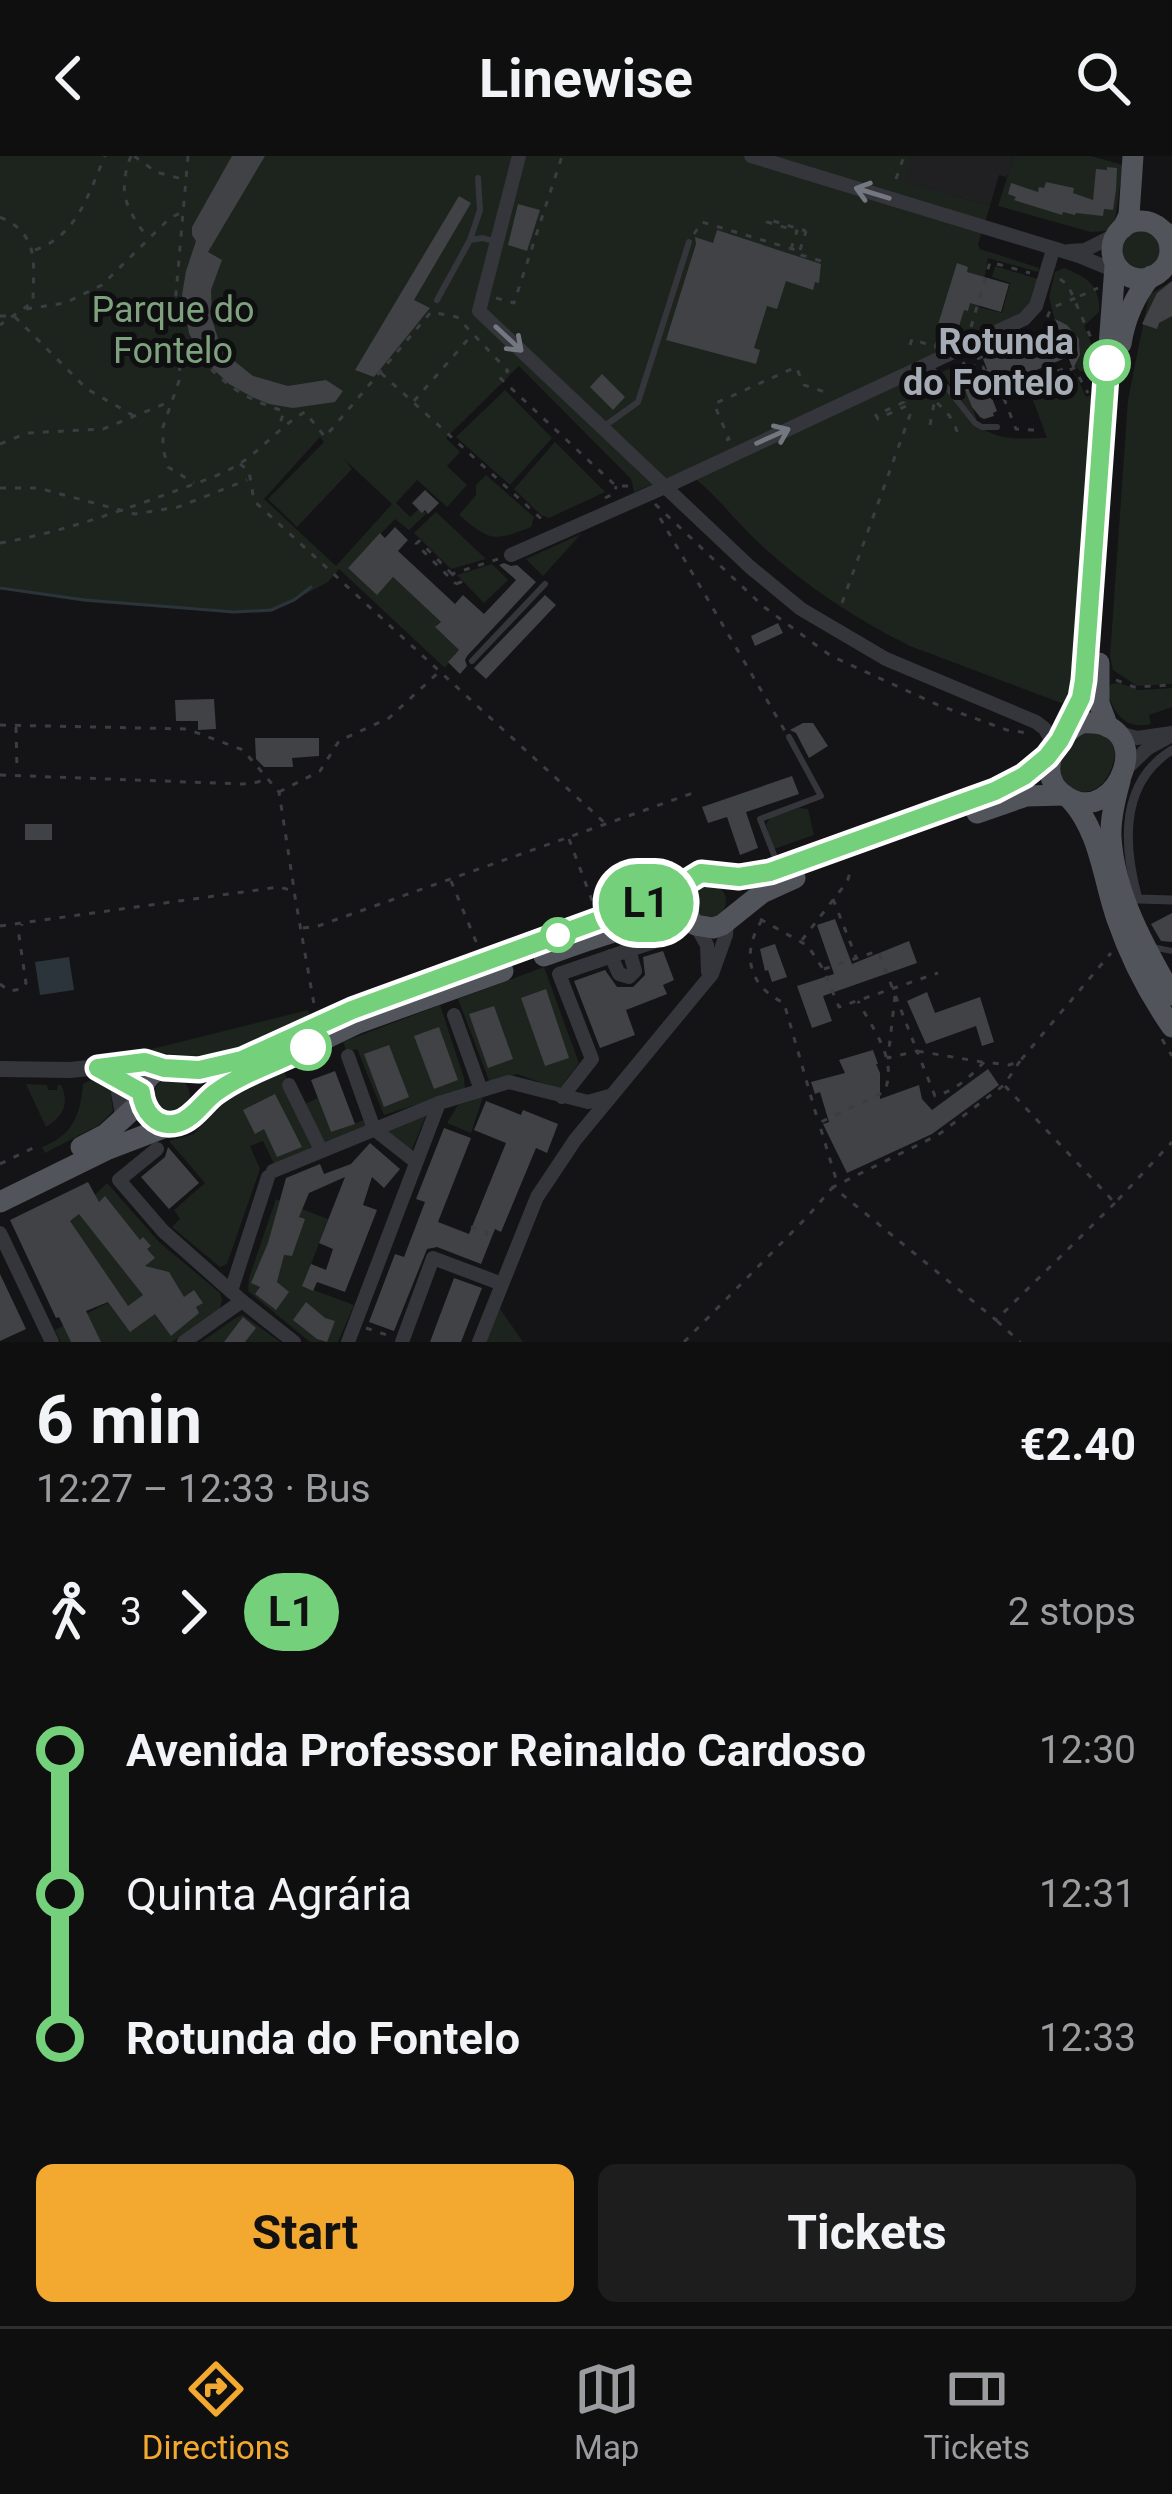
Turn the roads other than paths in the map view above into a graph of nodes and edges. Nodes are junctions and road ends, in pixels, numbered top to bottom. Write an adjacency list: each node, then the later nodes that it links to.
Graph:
1 (520, 156): 9 (street)
2 (751, 156): 11 (street, one-way to 2)
3 (1133, 156): 7 (main road)
4 (1145, 156): 6 (main road)
5 (478, 178): 8 (lane)
6 (1164, 229): 7 (main road); 12 (main road)
7 (1115, 234): 11 (street); 13 (main road)
8 (470, 240): 9 (lane); 14 (lane)
9 (496, 242): 16 (street, one-way to 16)
10 (689, 242): 16 (lane)
11 (1057, 251): 13 (street); 15 (street)
12 (1161, 270): 13 (main road); 23 (main road)
13 (1114, 279): 23 (main road)
14 (437, 300)
15 (928, 365): 17 (lane); 18 (street, one-way to 15)
16 (603, 427): 18 (street)
17 (998, 427)
18 (667, 486): 19 (street); 22 (street)
19 (511, 555)
20 (545, 584): 21 (lane)
21 (472, 661)
22 (1025, 716): 23 (street); 23 (street)
23 (1075, 730): 24 (street); 27 (main road); 28 (main road); 29 (main road)
24 (1172, 734): 27 (street)
25 (789, 737): 29 (lane)
26 (1172, 750): 32 (street)
27 (1123, 774): 28 (main road); 36 (main road)
28 (1067, 797): 33 (main road); 43 (main road)
29 (779, 869): 30 (main road)
30 (721, 875): 31 (main road); 33 (main road)
31 (688, 880): 34 (main road); 46 (main road)
32 (1172, 901)
33 (738, 917): 34 (main road); 40 (street)
34 (691, 922): 40 (street); 54 (main road)
35 (662, 938): 37 (street)
36 (1144, 944): 38 (lane); 41 (main road)
37 (629, 950): 39 (street); 39 (street)
38 (1172, 951)
39 (611, 956): 52 (street)
40 (705, 983): 50 (street)
41 (1172, 995)
42 (454, 1015): 49 (street)
43 (1172, 1027)
44 (348, 1056): 57 (street)
45 (98, 1068): 46 (street); 47 (street); 51 (street); 55 (street)
46 (169, 1068): 51 (main road); 54 (main road)
47 (0, 1069)
48 (289, 1085): 60 (street)
49 (481, 1090): 52 (street); 53 (street)
50 (612, 1094): 52 (street); 58 (street)
51 (142, 1096): 55 (main road); 56 (main road)
52 (562, 1097): 58 (street)
53 (439, 1103): 57 (street); 61 (street)
54 (193, 1114): 56 (main road)
55 (124, 1120): 62 (main road)
56 (172, 1124): 63 (main road)
57 (374, 1129): 60 (street); 61 (street)
58 (574, 1140): 65 (street)
59 (157, 1149): 66 (street)
60 (320, 1150): 66 (street)
61 (416, 1162): 71 (street)
62 (0, 1187)
63 (0, 1202)
64 (0, 1233): 68 (street)
65 (502, 1284): 67 (street); 72 (street)
66 (236, 1296): 69 (street); 70 (street)
67 (394, 1338)
68 (52, 1342)
69 (184, 1342)
70 (294, 1342)
71 (348, 1342)
72 (479, 1342)

